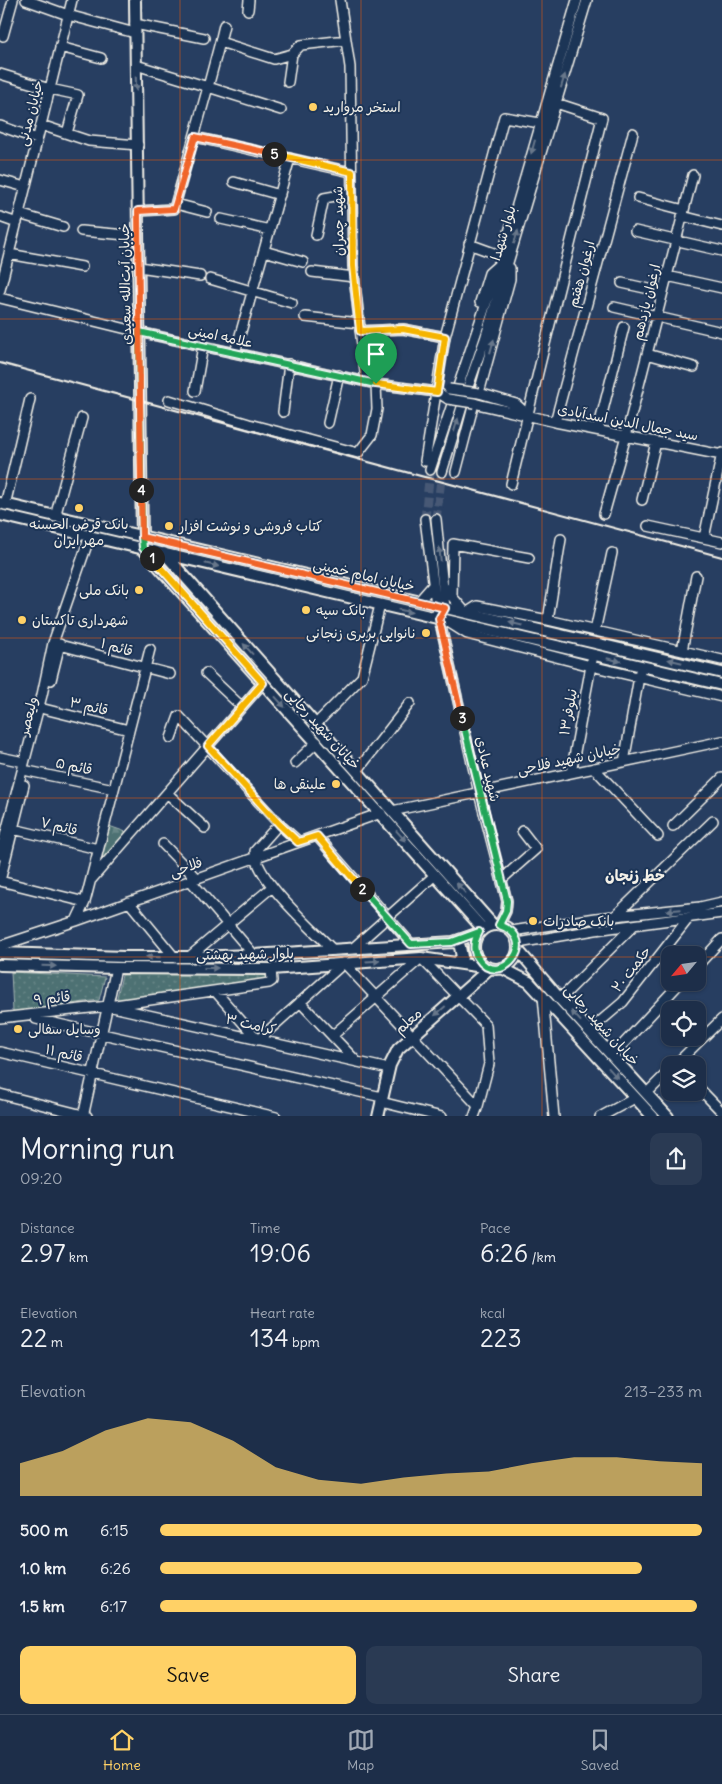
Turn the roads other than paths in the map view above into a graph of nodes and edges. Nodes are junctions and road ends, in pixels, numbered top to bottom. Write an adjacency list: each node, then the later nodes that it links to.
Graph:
1 (13, 0): 13 (street)
2 (26, 0): 10 (street)
3 (72, 0): 10 (street, خیابان مدنی)
4 (135, 0): 12 (main road, خیابان آیت‌الله سعیدی)
5 (250, 0): 9 (street)
6 (340, 0): 15 (street, شهید چمران)
7 (577, 0): 27 (street, بلوار شهدا)
8 (587, 0): 25 (street, بلوار شهدا, one-way to 8)
9 (248, 10)
10 (68, 15): 12 (street); 17 (street, خیابان مدنی)
11 (224, 25): 16 (street)
12 (135, 29): 14 (street); 20 (main road, خیابان آیت‌الله سعیدی)
13 (3, 36)
14 (204, 38)
15 (346, 40): 18 (street); 36 (street, شهید چمران)
16 (220, 42): 18 (street); 23 (street)
17 (60, 47): 19 (street); 24 (street, خیابان مدنی)
18 (292, 54): 22 (street)
19 (101, 58)
20 (136, 65): 23 (street); 34 (main road, خیابان آیت‌الله سعیدی, one-way to 34)
21 (0, 74): 24 (street)
22 (288, 82)
23 (208, 87): 26 (street); 32 (street)
24 (50, 89): 28 (street, خیابان مدنی); 30 (street)
25 (556, 103): 63 (street, بلوار شهدا, one-way to 25); 103 (street)
26 (281, 110)
27 (540, 123): 59 (street); 63 (street, بلوار شهدا, one-way to 63)
28 (41, 125): 30 (street); 33 (street, خیابان مدنی)
29 (0, 126): 33 (street)
30 (67, 133): 34 (street)
31 (633, 133): 105 (street, ارغوان هفتم)
32 (195, 137): 35 (street); 44 (street)
33 (38, 139): 40 (street, خیابان مدنی)
34 (138, 145): 45 (main road, خیابان آیت‌الله سعیدی)
35 (290, 158): 36 (street); 42 (street)
36 (352, 172): 41 (street, شهید چمران)
37 (693, 175): 47 (street, ارغوان یازدهم)
38 (0, 180): 40 (street)
39 (234, 182): 42 (street)
40 (25, 187): 49 (street, خیابان مدنی)
41 (352, 193): 56 (street); 70 (street, شهید چمران)
42 (280, 195): 53 (street)
43 (638, 198): 47 (street)
44 (176, 204): 45 (street); 46 (street)
45 (138, 211): 57 (main road, خیابان آیت‌الله سعیدی)
46 (207, 212)
47 (683, 213): 51 (street); 58 (street, ارغوان یازدهم)
48 (0, 217): 49 (street)
49 (18, 218): 52 (street); 62 (street, خیابان مدنی)
50 (221, 219): 53 (street)
51 (722, 226)
52 (63, 227)
53 (270, 230): 60 (street)
54 (81, 231): 57 (street)
55 (636, 231): 58 (street)
56 (316, 235)
57 (138, 236): 65 (main road, خیابان آیت‌الله سعیدی)
58 (676, 241): 61 (street); 69 (street, ارغوان یازدهم)
59 (469, 244): 63 (street); 86 (street)
60 (264, 251): 64 (street); 75 (street)
61 (722, 251)
62 (9, 254): 66 (street); 74 (street, خیابان مدنی)
63 (503, 260): 95 (street); 98 (street, one-way to 63); 112 (street, بلوار شهدا); 113 (street, بلوار شهدا, one-way to 63)
64 (303, 262)
65 (139, 267): 68 (street); 84 (main road, خیابان آیت‌الله سعیدی)
66 (82, 268)
67 (312, 272): 70 (street)
68 (200, 276)
69 (667, 276): 73 (street); 76 (street, ارغوان یازدهم)
70 (354, 277): 82 (street, شهید چمران)
71 (210, 279): 75 (street)
72 (622, 283): 76 (street)
73 (722, 288)
74 (0, 290)
75 (253, 290): 78 (street); 88 (street)
76 (663, 292): 80 (street, ارغوان یازدهم)
77 (0, 298): 84 (street, علامه امینی)
78 (292, 303)
79 (614, 307): 80 (street)
80 (657, 316): 85 (street); 89 (street, ارغوان یازدهم)
81 (305, 317): 82 (street)
82 (360, 327): 86 (street); 93 (street, شهید چمران)
83 (624, 327): 107 (street)
84 (139, 332): 87 (street, علامه امینی); 125 (main road, خیابان آیت‌الله سعیدی)
85 (722, 332)
86 (445, 337): 97 (street)
87 (203, 346): 88 (street, علامه امینی); 96 (street)
88 (235, 353): 90 (street, علامه امینی)
89 (647, 354): 91 (street); 108 (street, ارغوان یازدهم)
90 (289, 364): 92 (street, علامه امینی); 102 (street)
91 (694, 367)
92 (339, 375): 93 (street, علامه امینی); 106 (street)
93 (366, 381): 94 (street, علامه امینی)
94 (376, 384): 97 (street, علامه امینی); 100 (street)
95 (449, 389): 97 (street); 98 (street, سید جمال الدین اسدآبادی, bridge)
96 (195, 391)
97 (437, 392): 101 (street, سید جمال الدین اسدآبادی, bridge); 111 (street)
98 (479, 394): 103 (street, سید جمال الدین اسدآبادی)
99 (30, 399): 117 (street)
100 (169, 400)
101 (474, 403): 103 (street, سید جمال الدین اسدآبادی); 114 (street)
102 (283, 412)
103 (529, 415): 105 (street, سید جمال الدین اسدآبادی); 115 (street)
104 (82, 418): 120 (street)
105 (556, 422): 107 (street, سید جمال الدین اسدآبادی)
106 (328, 423)
107 (598, 430): 108 (street, سید جمال الدین اسدآبادی)
108 (626, 436): 109 (street, سید جمال الدین اسدآبادی); 118 (street, ارغوان یازدهم)
109 (656, 442): 110 (street, سید جمال الدین اسدآبادی); 116 (street)
110 (722, 454): 126 (street)
111 (425, 461)
112 (430, 470)
113 (442, 472)
114 (456, 472)
115 (511, 484)
116 (642, 500)
117 (2, 504): 120 (main road, خیابان امام خمینی)
118 (604, 514)
119 (0, 515): 124 (main road, خیابان امام خمینی)
120 (55, 516): 125 (main road, خیابان امام خمینی)
121 (426, 519): 141 (street)
122 (436, 519): 141 (street, one-way to 122)
123 (648, 526): 126 (street)
124 (90, 536): 130 (main road, خیابان امام خمینی); 150 (street, ولیعصر)
125 (142, 537): 128 (main road, خیابان امام خمینی); 130 (main road, خیابان آیت‌الله سعیدی)
126 (704, 538): 129 (street)
127 (561, 539): 148 (street)
128 (159, 541): 131 (main road, خیابان شهید رجایی); 135 (main road, خیابان امام خمینی)
129 (722, 542)
130 (143, 548): 131 (main road, خیابان امام خمینی); 161 (main road, خیابان شهید رجایی)
131 (165, 554): 134 (main road, خیابان امام خمینی); 139 (main road, خیابان شهید رجایی)
132 (612, 554): 149 (street)
133 (529, 558): 142 (street)
134 (194, 561): 138 (main road, خیابان امام خمینی, one-way to 138); 139 (main road)
135 (269, 566): 136 (main road, خیابان امام خمینی); 138 (main road)
136 (302, 574): 140 (main road); 143 (main road, خیابان امام خمینی)
137 (696, 576): 152 (street)
138 (267, 578): 140 (main road, خیابان امام خمینی)
139 (187, 579): 167 (main road, خیابان شهید رجایی, one-way to 139)
140 (298, 586): 144 (main road, خیابان امام خمینی)
141 (438, 586): 142 (street); 143 (street); 145 (street)
142 (452, 596): 146 (street)
143 (418, 601): 145 (main road, خیابان امام خمینی)
144 (380, 605): 147 (main road, خیابان امام خمینی, one-way to 147); 167 (street)
145 (440, 607): 146 (main road, خیابان امام خمینی); 147 (street)
146 (466, 613): 148 (street); 158 (main road, خیابان امام خمینی, one-way to 146)
147 (442, 620): 153 (main road, خیابان امام خمینی); 155 (street); 182 (street, شهید عبادی)
148 (548, 620): 149 (street)
149 (595, 631): 152 (street)
150 (57, 644): 156 (street, قائم ۱); 166 (street, ولیعصر); 176 (street)
151 (150, 649): 156 (street)
152 (682, 651): 154 (street)
153 (593, 655): 155 (street, نیلوفر۱۳); 157 (main road, خیابان امام خمینی, one-way to 157)
154 (722, 660)
155 (591, 666): 157 (street); 179 (street, نیلوفر۱۳)
156 (145, 669): 160 (street, قائم ۱); 168 (street)
157 (640, 672): 162 (main road, خیابان امام خمینی); 163 (street); 174 (street)
158 (722, 672)
159 (206, 673): 165 (street)
160 (170, 674)
161 (263, 683): 165 (street); 171 (main road, خیابان شهید رجایی, one-way to 171)
162 (722, 686)
163 (722, 698)
164 (410, 703): 178 (street)
165 (242, 707): 172 (street)
166 (44, 709): 168 (street, قائم ۳); 176 (street, ولیعصر)
167 (316, 724): 178 (main road, خیابان شهید رجایی)
168 (129, 730): 181 (street)
169 (171, 738): 172 (street)
170 (722, 741): 174 (street, خیابان شهید فلاحی)
171 (317, 742): 175 (street); 185 (main road, خیابان شهید رجایی)
172 (208, 746): 183 (street); 187 (street)
173 (0, 757): 176 (street, قائم ۵)
174 (624, 762): 177 (street, خیابان شهید فلاحی)
175 (295, 763)
176 (26, 766): 181 (street, قائم ۵); 189 (street)
177 (594, 768): 179 (street, خیابان شهید فلاحی); 193 (street)
178 (357, 771): 184 (main road, خیابان شهید رجایی)
179 (571, 773): 182 (street, خیابان شهید فلاحی)
180 (722, 778): 188 (street)
181 (114, 788): 196 (street)
182 (479, 792): 184 (street, خیابان شهید فلاحی); 201 (street, شهید عبادی)
183 (167, 793): 190 (street); 203 (street)
184 (392, 811): 216 (main road, خیابان شهید رجایی, one-way to 184)
185 (381, 813): 192 (street, فلاحی); 199 (main road, خیابان شهید رجایی, one-way to 199)
186 (713, 821): 209 (street)
187 (279, 824): 194 (street); 198 (street)
188 (673, 826)
189 (7, 827): 196 (street, قائم ۷); 197 (street); 202 (street)
190 (205, 828)
191 (522, 831): 201 (street)
192 (317, 836): 194 (street, فلاحی); 210 (street)
193 (658, 836)
194 (298, 842): 198 (street, فلاحی)
195 (163, 844): 200 (street)
196 (98, 849): 203 (street)
197 (0, 855)
198 (255, 858): 200 (street, فلاحی); 204 (street)
199 (436, 875): 210 (street); 216 (main road, خیابان شهید رجایی)
200 (193, 879): 206 (street, فلاحی); 214 (street)
201 (502, 879): 216 (street, شهید عبادی)
202 (0, 881): 205 (street)
203 (90, 882): 205 (street)
204 (272, 887): 214 (street); 225 (street)
205 (85, 902): 213 (street)
206 (129, 902): 213 (street, فلاحی); 230 (street)
207 (722, 902): 209 (street, one-way to 209)
208 (722, 914): 212 (street)
209 (616, 915): 211 (street)
210 (387, 918): 221 (street); 224 (street)
211 (596, 918): 217 (street); 218 (street)
212 (688, 919): 215 (street); 250 (street, حکمت ۲۰)
213 (76, 921): 222 (street, فلاحی)
214 (228, 924): 227 (street); 229 (street)
215 (634, 924): 217 (street); 244 (street)
216 (489, 928): 218 (main road); 220 (main road, بلوار شهید بهشتی); 236 (main road)
217 (595, 930): 223 (street)
218 (512, 931): 223 (main road)
219 (722, 939): 228 (street)
220 (452, 942): 221 (main road, بلوار شهید بهشتی); 233 (main road)
221 (411, 944): 224 (main road, بلوار شهید بهشتی)
222 (0, 946)
223 (518, 946): 237 (main road); 244 (main road, خیابان شهید رجایی)
224 (353, 948): 225 (main road, بلوار شهید بهشتی)
225 (333, 950): 227 (main road, بلوار شهید بهشتی)
226 (0, 953): 230 (main road, بلوار شهید بهشتی, one-way to 226)
227 (254, 955): 229 (main road, بلوار شهید بهشتی)
228 (706, 956)
229 (189, 957): 230 (main road, بلوار شهید بهشتی)
230 (175, 958)
231 (421, 958): 232 (main road, بلوار شهید بهشتی, one-way to 231); 233 (main road, بلوار شهید بهشتی); 241 (street); 243 (street)
232 (344, 963): 238 (main road, بلوار شهید بهشتی); 243 (street); 245 (street)
233 (456, 963): 236 (main road, بلوار شهید بهشتی)
234 (0, 964): 235 (main road, بلوار شهید بهشتی, one-way to 235)
235 (116, 968): 238 (main road, بلوار شهید بهشتی, one-way to 238); 246 (street)
236 (490, 968): 237 (main road); 241 (main road, معلم)
237 (502, 968): 242 (main road, خیابان شهید رجایی)
238 (271, 969): 239 (street, قائم ۹)
239 (215, 991): 246 (street, قائم ۹); 254 (street)
240 (673, 991): 256 (street)
241 (458, 996): 252 (main road, معلم, one-way to 252); 267 (street)
242 (543, 996): 265 (main road, خیابان شهید رجایی, one-way to 265); 274 (street)
243 (376, 997): 252 (street); 253 (street)
244 (560, 999): 250 (main road, خیابان شهید رجایی, one-way to 244)
245 (300, 1002): 253 (street); 254 (street)
246 (108, 1006): 247 (street, قائم ۹); 251 (street); 254 (street, کرامت ۳)
247 (0, 1018)
248 (36, 1019): 251 (street)
249 (722, 1019): 257 (street)
250 (589, 1031): 256 (main road, خیابان شهید رجایی)
251 (102, 1034): 260 (street); 266 (street)
252 (412, 1035): 259 (main road, معلم); 267 (street)
253 (332, 1036): 258 (street)
254 (258, 1040): 258 (street, کرامت ۳)
255 (0, 1052): 260 (street, قائم ۱۱)
256 (612, 1056): 262 (main road, خیابان شهید رجایی)
257 (685, 1056)
258 (357, 1062): 259 (street, کرامت ۳)
259 (389, 1070): 266 (main road, معلم)
260 (92, 1074): 269 (street); 270 (street, قائم ۱۱)
261 (661, 1079): 262 (street)
262 (647, 1093): 277 (main road, خیابان شهید رجایی)
263 (0, 1094): 269 (street)
264 (706, 1095): 268 (street)
265 (635, 1098): 275 (street); 276 (main road, خیابان شهید رجایی)
266 (382, 1100): 271 (main road, معلم); 272 (street)
267 (478, 1106): 273 (street)
268 (721, 1110)
269 (84, 1116)
270 (276, 1116)
271 (378, 1116)
272 (442, 1116)
273 (474, 1116)
274 (554, 1116)
275 (600, 1116)
276 (653, 1116)
277 (668, 1116)

